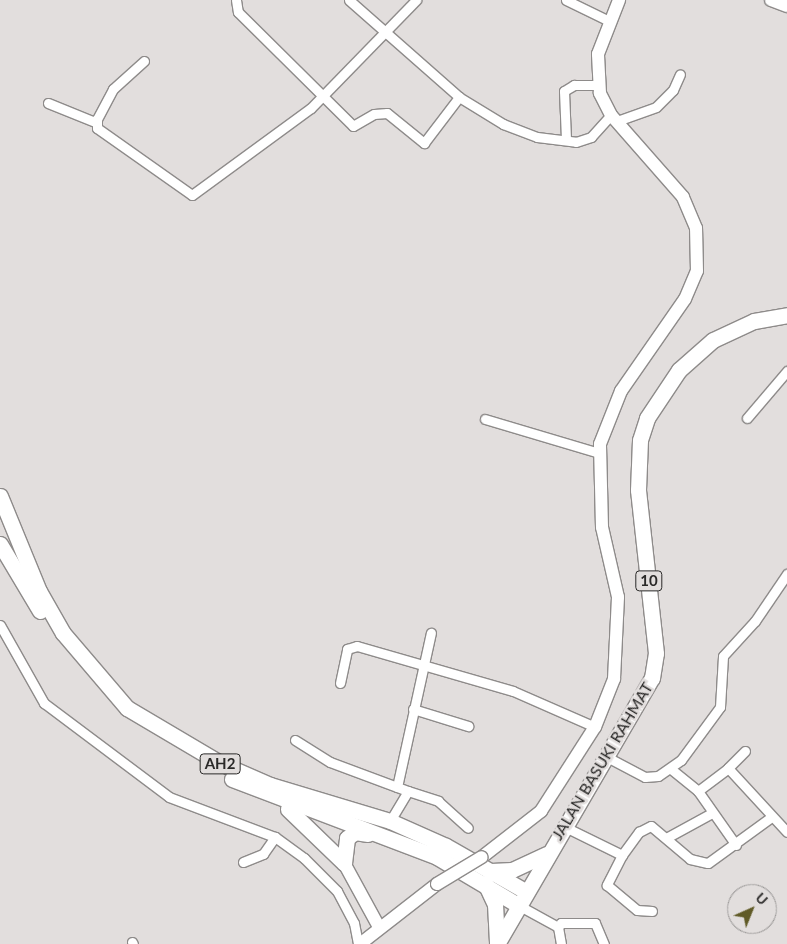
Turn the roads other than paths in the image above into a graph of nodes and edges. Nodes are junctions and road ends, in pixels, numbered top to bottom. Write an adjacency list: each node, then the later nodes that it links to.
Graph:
1 (236, 0): 13 (street)
2 (349, 0): 9 (street)
3 (416, 0): 9 (street)
4 (566, 0): 8 (street)
5 (619, 0): 8 (street)
6 (771, 0): 7 (street)
7 (787, 6)
8 (609, 21): 12 (street)
9 (387, 31): 13 (street); 14 (street)
10 (144, 61): 17 (street)
11 (680, 74): 16 (street)
12 (598, 85): 16 (street); 18 (street)
13 (325, 94): 14 (street); 17 (street)
14 (459, 97): 18 (street)
15 (48, 104): 17 (street)
16 (614, 118): 18 (street); 23 (street)
17 (95, 122)
18 (566, 139)
19 (787, 315): 36 (highway, JALAN BASUKI RAHMAT / 10)
20 (787, 371): 21 (street)
21 (747, 418)
22 (485, 419): 23 (street)
23 (599, 453): 33 (street)
24 (0, 496): 45 (highway, AH2)
25 (0, 544): 42 (highway)
26 (787, 574): 38 (street)
27 (0, 625): 50 (street)
28 (431, 633): 29 (street)
29 (423, 666): 30 (street); 31 (street); 33 (street)
30 (340, 683)
31 (413, 709): 32 (street); 39 (street)
32 (468, 726)
33 (595, 727): 61 (street, bridge)
34 (295, 740): 39 (street)
35 (746, 751): 37 (street)
36 (604, 756): 38 (street); 46 (highway, JALAN BASUKI RAHMAT / 10)
37 (728, 768): 41 (street); 44 (street)
38 (671, 769): 41 (street)
39 (397, 787): 40 (street)
40 (408, 791): 45 (street); 47 (street)
41 (698, 791): 43 (street)
42 (269, 796): 49 (highway); 56 (highway)
43 (712, 813): 51 (street); 52 (street)
44 (770, 818): 48 (street); 52 (street)
45 (390, 821): 57 (highway, AH2)
46 (563, 826): 53 (highway, JALAN BASUKI RAHMAT / 10); 54 (street)
47 (468, 828)
48 (787, 832)
49 (378, 835): 56 (highway); 57 (highway, AH2)
50 (275, 837): 55 (street); 63 (street)
51 (668, 837): 52 (street); 54 (street)
52 (736, 845)
53 (547, 854): 57 (highway); 58 (highway, JALAN BASUKI RAHMAT / 10)
54 (622, 855): 60 (street)
55 (242, 862)
56 (344, 863): 61 (street)
57 (487, 876): 58 (highway, AH2); 59 (highway, AH2); 64 (highway)
58 (525, 891): 59 (highway, 10)
59 (518, 905): 62 (street); 64 (highway, 10)
60 (652, 911)
61 (380, 927): 63 (street)
62 (558, 927): 65 (street); 66 (street)
63 (359, 944)
64 (497, 944)
65 (561, 944)
66 (604, 944)

